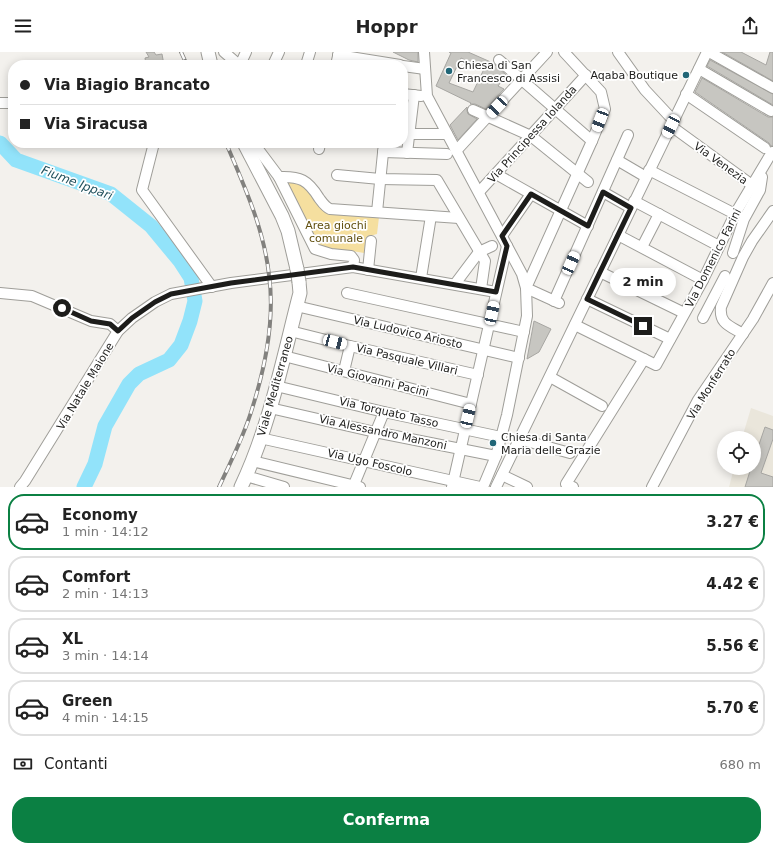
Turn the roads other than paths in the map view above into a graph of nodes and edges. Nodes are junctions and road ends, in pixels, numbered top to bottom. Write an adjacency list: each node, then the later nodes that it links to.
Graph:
1 (224, 52): 8 (street)
2 (424, 52): 12 (street)
3 (547, 52): 15 (street)
4 (564, 52): 14 (street)
5 (618, 52): 25 (street, Via Venezia)
6 (708, 52): 13 (street); 16 (street)
7 (339, 53): 9 (street)
8 (234, 60)
9 (375, 60)
10 (499, 60): 15 (street)
11 (408, 67): 12 (street)
12 (424, 69): 20 (street)
13 (699, 69): 18 (street); 23 (street)
14 (586, 75): 21 (street, Via Principessa Iolanda); 30 (street)
15 (522, 80): 21 (street); 24 (street)
16 (773, 88)
17 (408, 94): 19 (street)
18 (686, 94): 25 (street); 47 (street, Via Domenico Farini)
19 (414, 95): 20 (street); 26 (street)
20 (427, 96): 27 (street)
21 (555, 108): 29 (street, Via Principessa Iolanda); 30 (street)
22 (473, 110): 24 (street)
23 (771, 111)
24 (488, 117): 29 (street); 36 (street)
25 (672, 123): 40 (street); 47 (street, Via Venezia)
26 (409, 134): 27 (street); 31 (street)
27 (447, 134): 36 (street)
28 (628, 135): 38 (street)
29 (530, 136): 39 (street); 41 (street, Via Principessa Iolanda)
30 (592, 141): 39 (street)
31 (408, 144)
32 (153, 148): 77 (street)
33 (384, 148): 37 (street); 45 (street)
34 (408, 148): 37 (street)
35 (254, 149): 43 (street); 84 (main road, Viale Mediterraneo)
36 (451, 152): 37 (street); 48 (street)
37 (407, 153)
38 (617, 160): 40 (street); 49 (street)
39 (578, 173): 46 (street); 52 (street)
40 (648, 173): 51 (street); 56 (street)
41 (496, 174): 48 (street, Via Principessa Iolanda); 50 (street)
42 (337, 175): 45 (street)
43 (279, 176): 54 (street); 69 (street)
44 (762, 177): 68 (street)
45 (380, 180): 54 (street); 58 (street)
46 (588, 182)
47 (752, 185): 56 (street, Via Domenico Farini)
48 (479, 192): 61 (street)
49 (603, 192): 51 (street); 59 (street)
50 (531, 194): 52 (street); 61 (street)
51 (633, 204): 55 (street); 60 (street)
52 (561, 211): 59 (street); 78 (street)
53 (773, 211): 92 (street)
54 (376, 212): 57 (street)
55 (659, 214): 65 (street); 66 (street)
56 (735, 214): 65 (street, Via Domenico Farini)
57 (431, 216): 58 (street); 73 (street)
58 (459, 218): 67 (street)
59 (588, 226): 78 (street)
60 (618, 235): 66 (street); 71 (street)
61 (502, 236): 64 (street)
62 (371, 241): 70 (street)
63 (492, 246): 67 (street)
64 (507, 246): 78 (street); 80 (street)
65 (719, 246): 74 (street, Via Domenico Farini)
66 (642, 247): 74 (street)
67 (479, 252): 76 (street); 79 (street)
68 (733, 254)
69 (353, 267): 70 (street); 77 (street)
70 (368, 270): 73 (street)
71 (600, 272): 83 (street); 85 (street)
72 (725, 276): 86 (street)
73 (421, 278): 76 (street)
74 (703, 280): 93 (street, Via Domenico Farini)
75 (773, 283): 92 (street, Via Monferrato)
76 (455, 284): 79 (street)
77 (208, 288): 89 (street, Via Natale Maione)
78 (526, 288): 91 (street)
79 (481, 289): 80 (street)
80 (496, 292): 87 (street)
81 (0, 293): 89 (street)
82 (347, 293): 87 (street)
83 (587, 299): 88 (street); 93 (street)
84 (296, 306): 90 (main road, Viale Mediterraneo); 95 (street, Via Ludovico Ariosto)
85 (680, 311)
86 (703, 318)
87 (490, 324): 91 (street); 95 (street)
88 (575, 325): 98 (street); 101 (street)
89 (118, 331): 122 (street, Via Natale Maione)
90 (290, 331): 94 (street, Via Pasquale Villari); 96 (main road, Viale Mediterraneo)
91 (524, 332): 97 (street)
92 (742, 334): 127 (street, Via Monferrato)
93 (670, 339): 98 (street, Via Domenico Farini)
94 (350, 346): 99 (street); 100 (street, Via Pasquale Villari)
95 (484, 350): 97 (street, Via Ludovico Ariosto); 100 (street)
96 (284, 356): 99 (street, Via Giovanni Pacini); 102 (main road, Viale Mediterraneo)
97 (519, 358): 109 (street)
98 (644, 359): 120 (street)
99 (344, 371): 103 (street, Via Giovanni Pacini)
100 (478, 375): 103 (street)
101 (550, 377): 104 (street); 111 (street)
102 (276, 386): 105 (main road, Viale Mediterraneo); 106 (street, Via Torquato Tasso)
103 (471, 404): 107 (street)
104 (602, 406)
105 (270, 408): 108 (street, Via Alessandro Manzoni); 110 (main road, Viale Mediterraneo)
106 (384, 412): 107 (street, Via Torquato Tasso); 108 (street)
107 (465, 429): 109 (street, Via Torquato Tasso); 112 (street)
108 (375, 432): 112 (street, Via Alessandro Manzoni); 116 (street)
109 (501, 437): 114 (street)
110 (260, 438): 115 (main road, Viale Mediterraneo); 116 (street, Via Ugo Foscolo)
111 (520, 439): 113 (street); 117 (street)
112 (461, 449): 114 (street, Via Alessandro Manzoni); 119 (street)
113 (570, 453)
114 (496, 456): 124 (street)
115 (252, 461): 118 (main road, Viale Mediterraneo); 121 (street)
116 (363, 461): 119 (street, Via Ugo Foscolo); 121 (street)
117 (502, 475): 125 (street); 126 (street)
118 (243, 482): 123 (street)
119 (452, 484): 124 (street, Via Ugo Foscolo)
120 (570, 485)
121 (355, 486)
122 (20, 487)
123 (284, 487)
124 (482, 487)
125 (496, 487)
126 (527, 487)
127 (652, 487)

